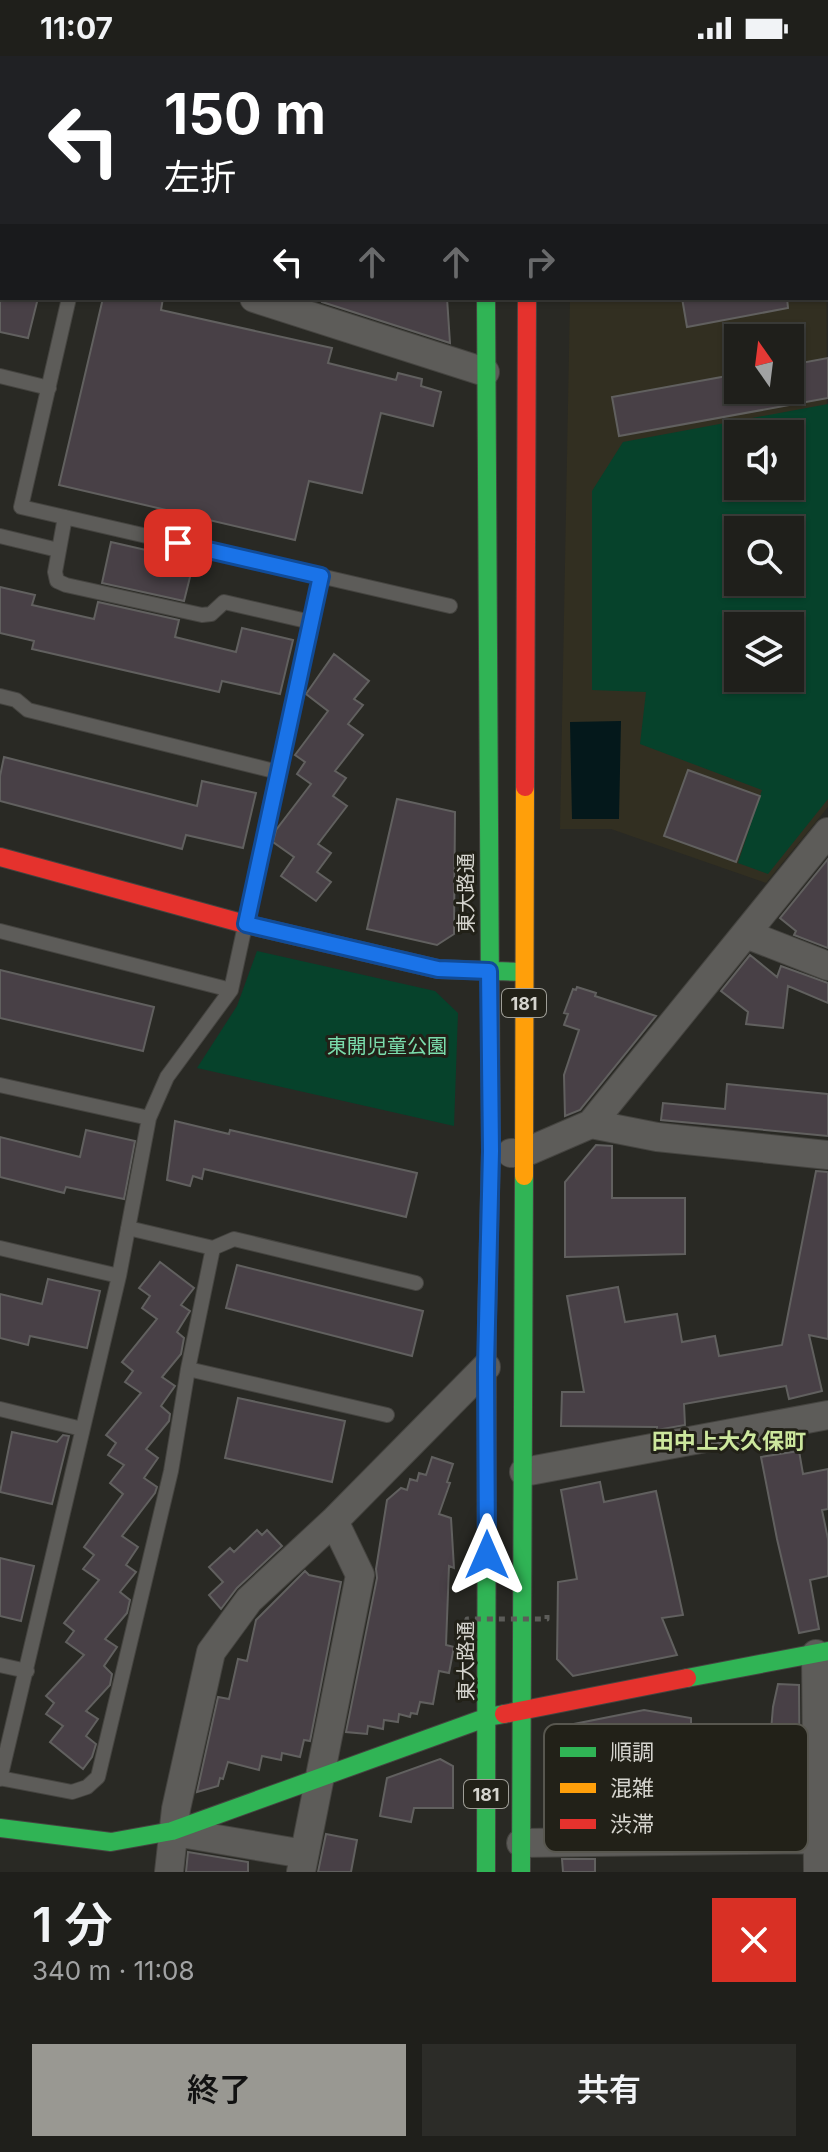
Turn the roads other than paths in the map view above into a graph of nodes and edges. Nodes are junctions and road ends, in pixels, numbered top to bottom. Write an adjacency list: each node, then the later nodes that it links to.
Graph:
1 (69, 300): 7 (lane)
2 (260, 300): 5 (street)
3 (486, 300): 5 (main road, 東大路通 / 181)
4 (527, 300): 23 (main road, 181)
5 (485, 372): 22 (main road, 東大路通 / 181)
6 (0, 376): 7 (lane)
7 (49, 388): 8 (lane)
8 (65, 517): 10 (lane); 11 (lane)
9 (0, 536): 10 (lane)
10 (58, 550): 13 (lane)
11 (321, 576): 12 (lane); 13 (lane)
12 (450, 606)
13 (311, 622): 15 (lane)
14 (0, 696): 15 (lane)
15 (278, 772): 18 (lane)
16 (828, 832): 20 (street)
17 (0, 857): 18 (main road)
18 (246, 924): 22 (main road); 24 (lane)
19 (0, 931): 24 (lane)
20 (746, 934): 21 (street); 27 (street)
21 (828, 966)
22 (489, 971): 23 (main road); 28 (main road, 東大路通 / 181)
23 (523, 972): 29 (main road, 181)
24 (231, 990): 26 (lane)
25 (0, 1085): 26 (lane)
26 (149, 1118): 31 (lane)
27 (591, 1124): 29 (street); 30 (street)
28 (491, 1151): 29 (street); 36 (main road, 東大路通 / 181)
29 (524, 1153): 42 (main road, 181)
30 (828, 1155)
31 (128, 1228): 33 (lane); 34 (lane)
32 (0, 1248): 34 (lane)
33 (213, 1248): 35 (lane); 37 (lane)
34 (119, 1276): 41 (lane)
35 (416, 1283)
36 (486, 1367): 43 (street); 48 (main road, 東大路通 / 181)
37 (188, 1369): 39 (lane); 50 (lane)
38 (0, 1409): 41 (lane)
39 (387, 1415)
40 (828, 1415): 42 (street)
41 (82, 1429): 46 (lane)
42 (524, 1472): 47 (main road, 181)
43 (334, 1521): 49 (street); 52 (street)
44 (822, 1652): 47 (main road); 53 (street)
45 (0, 1665): 46 (lane)
46 (27, 1671): 50 (lane)
47 (522, 1708): 48 (main road); 54 (main road, 181)
48 (488, 1717): 49 (main road); 58 (main road, 東大路通 / 181)
49 (320, 1777): 52 (main road); 56 (street)
50 (0, 1779)
51 (0, 1828): 52 (main road)
52 (172, 1831): 56 (street); 57 (street)
53 (823, 1839): 60 (street)
54 (521, 1843): 55 (street); 59 (main road, 181)
55 (544, 1843)
56 (303, 1863)
57 (169, 1872)
58 (486, 1872)
59 (521, 1872)
60 (818, 1872)

